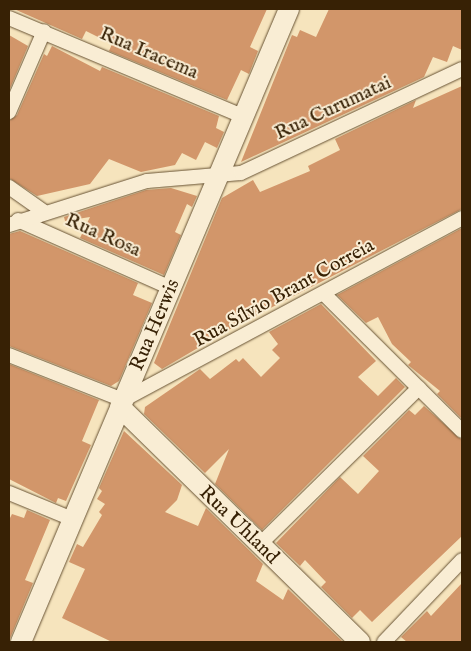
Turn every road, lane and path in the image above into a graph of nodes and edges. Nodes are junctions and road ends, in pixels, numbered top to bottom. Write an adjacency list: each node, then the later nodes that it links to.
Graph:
1 (289, 9): 6 (main road, Rua Herwis)
2 (9, 18): 3 (street, Rua Iracema)
3 (44, 32): 5 (street); 6 (street, Rua Iracema)
4 (462, 69): 7 (street, Rua Curumatai)
5 (9, 112)
6 (244, 117): 7 (main road, Rua Herwis)
7 (219, 174): 9 (street, Rua Curumatai); 12 (main road, Rua Herwis)
8 (9, 187): 9 (street)
9 (43, 211): 11 (street, Rua Curumatai)
10 (462, 218): 13 (street, Rua Sílvio Brant Correia)
11 (13, 222): 12 (street, Rua Rosa)
12 (171, 288): 16 (main road, Rua Herwis)
13 (324, 294): 15 (street); 16 (street, Rua Sílvio Brant Correia)
14 (9, 355): 16 (street)
15 (419, 388): 17 (street); 20 (street)
16 (121, 404): 19 (main road, Rua Herwis); 20 (main road, Rua Uhland)
17 (462, 431)
18 (9, 493): 19 (street)
19 (72, 519): 22 (main road, Rua Herwis)
20 (259, 545): 23 (main road, Rua Uhland)
21 (462, 560): 24 (street)
22 (20, 641)
23 (360, 642)
24 (384, 642)

